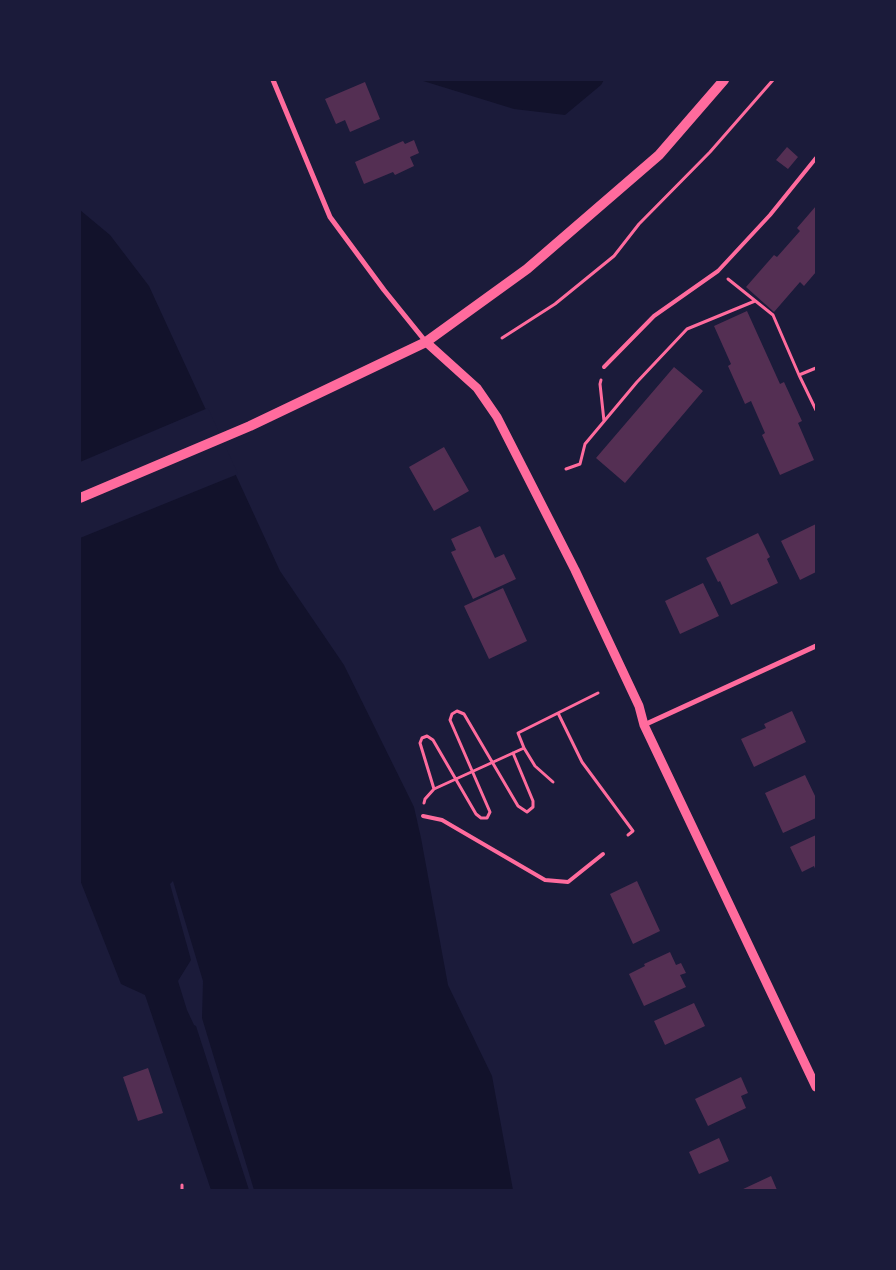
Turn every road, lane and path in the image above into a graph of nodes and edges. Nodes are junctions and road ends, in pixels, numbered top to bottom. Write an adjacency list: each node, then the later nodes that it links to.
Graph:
1 (273, 80): 8 (street)
2 (724, 80): 8 (main road)
3 (773, 80): 7 (path)
4 (816, 158): 5 (lane)
5 (718, 271): 6 (path); 9 (lane)
6 (755, 301): 11 (path); 13 (path)
7 (502, 338)
8 (426, 342): 15 (main road); 19 (street)
9 (604, 367): 13 (path)
10 (816, 368): 11 (path)
11 (799, 375): 12 (path)
12 (816, 410)
13 (604, 421): 14 (path)
14 (566, 469)
15 (80, 498)
16 (816, 646): 19 (street)
17 (598, 693): 18 (path)
18 (558, 712): 20 (path); 28 (path)
19 (644, 724): 30 (street)
20 (524, 748): 21 (path); 25 (path)
21 (513, 753): 22 (path); 22 (path)
22 (493, 762): 23 (path); 23 (path)
23 (473, 771): 24 (path); 24 (path)
24 (455, 779): 26 (path); 26 (path)
25 (553, 782)
26 (434, 789): 27 (path)
27 (422, 816): 29 (lane)
28 (628, 835)
29 (603, 854)
30 (816, 1088)
31 (182, 1185): 32 (path)
32 (182, 1190)

